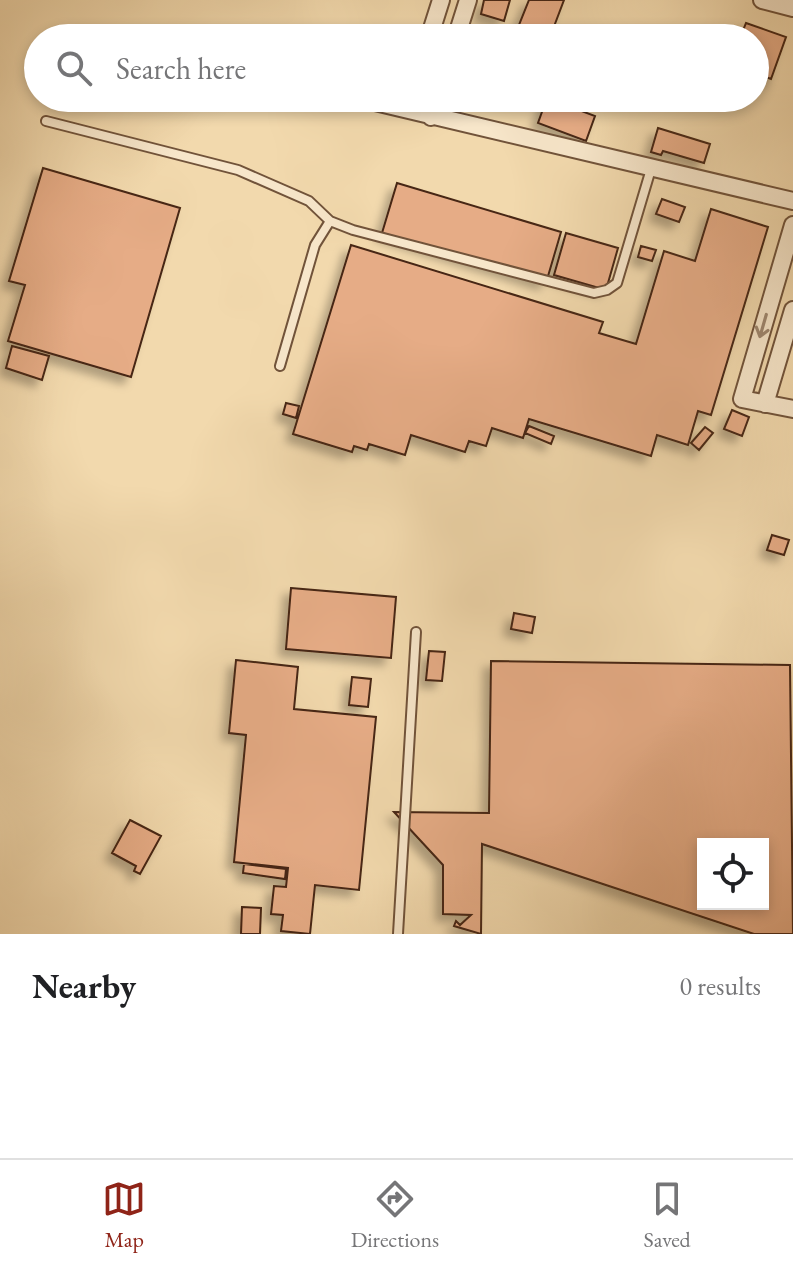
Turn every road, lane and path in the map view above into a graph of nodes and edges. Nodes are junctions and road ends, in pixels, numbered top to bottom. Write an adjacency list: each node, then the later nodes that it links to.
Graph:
1 (441, 0): 5 (street)
2 (468, 0): 6 (street)
3 (762, 0): 4 (street)
4 (793, 8)
5 (433, 24)
6 (460, 24)
7 (422, 112): 9 (street)
8 (433, 112): 9 (street)
9 (431, 117): 11 (street)
10 (46, 121): 13 (lane)
11 (651, 169): 12 (street); 13 (lane)
12 (793, 201)
13 (330, 221): 16 (lane)
14 (793, 225): 17 (street, one-way to 17)
15 (793, 310): 17 (street)
16 (280, 366)
17 (765, 404): 18 (street)
18 (793, 409)
19 (416, 632): 20 (lane)
20 (398, 934)

